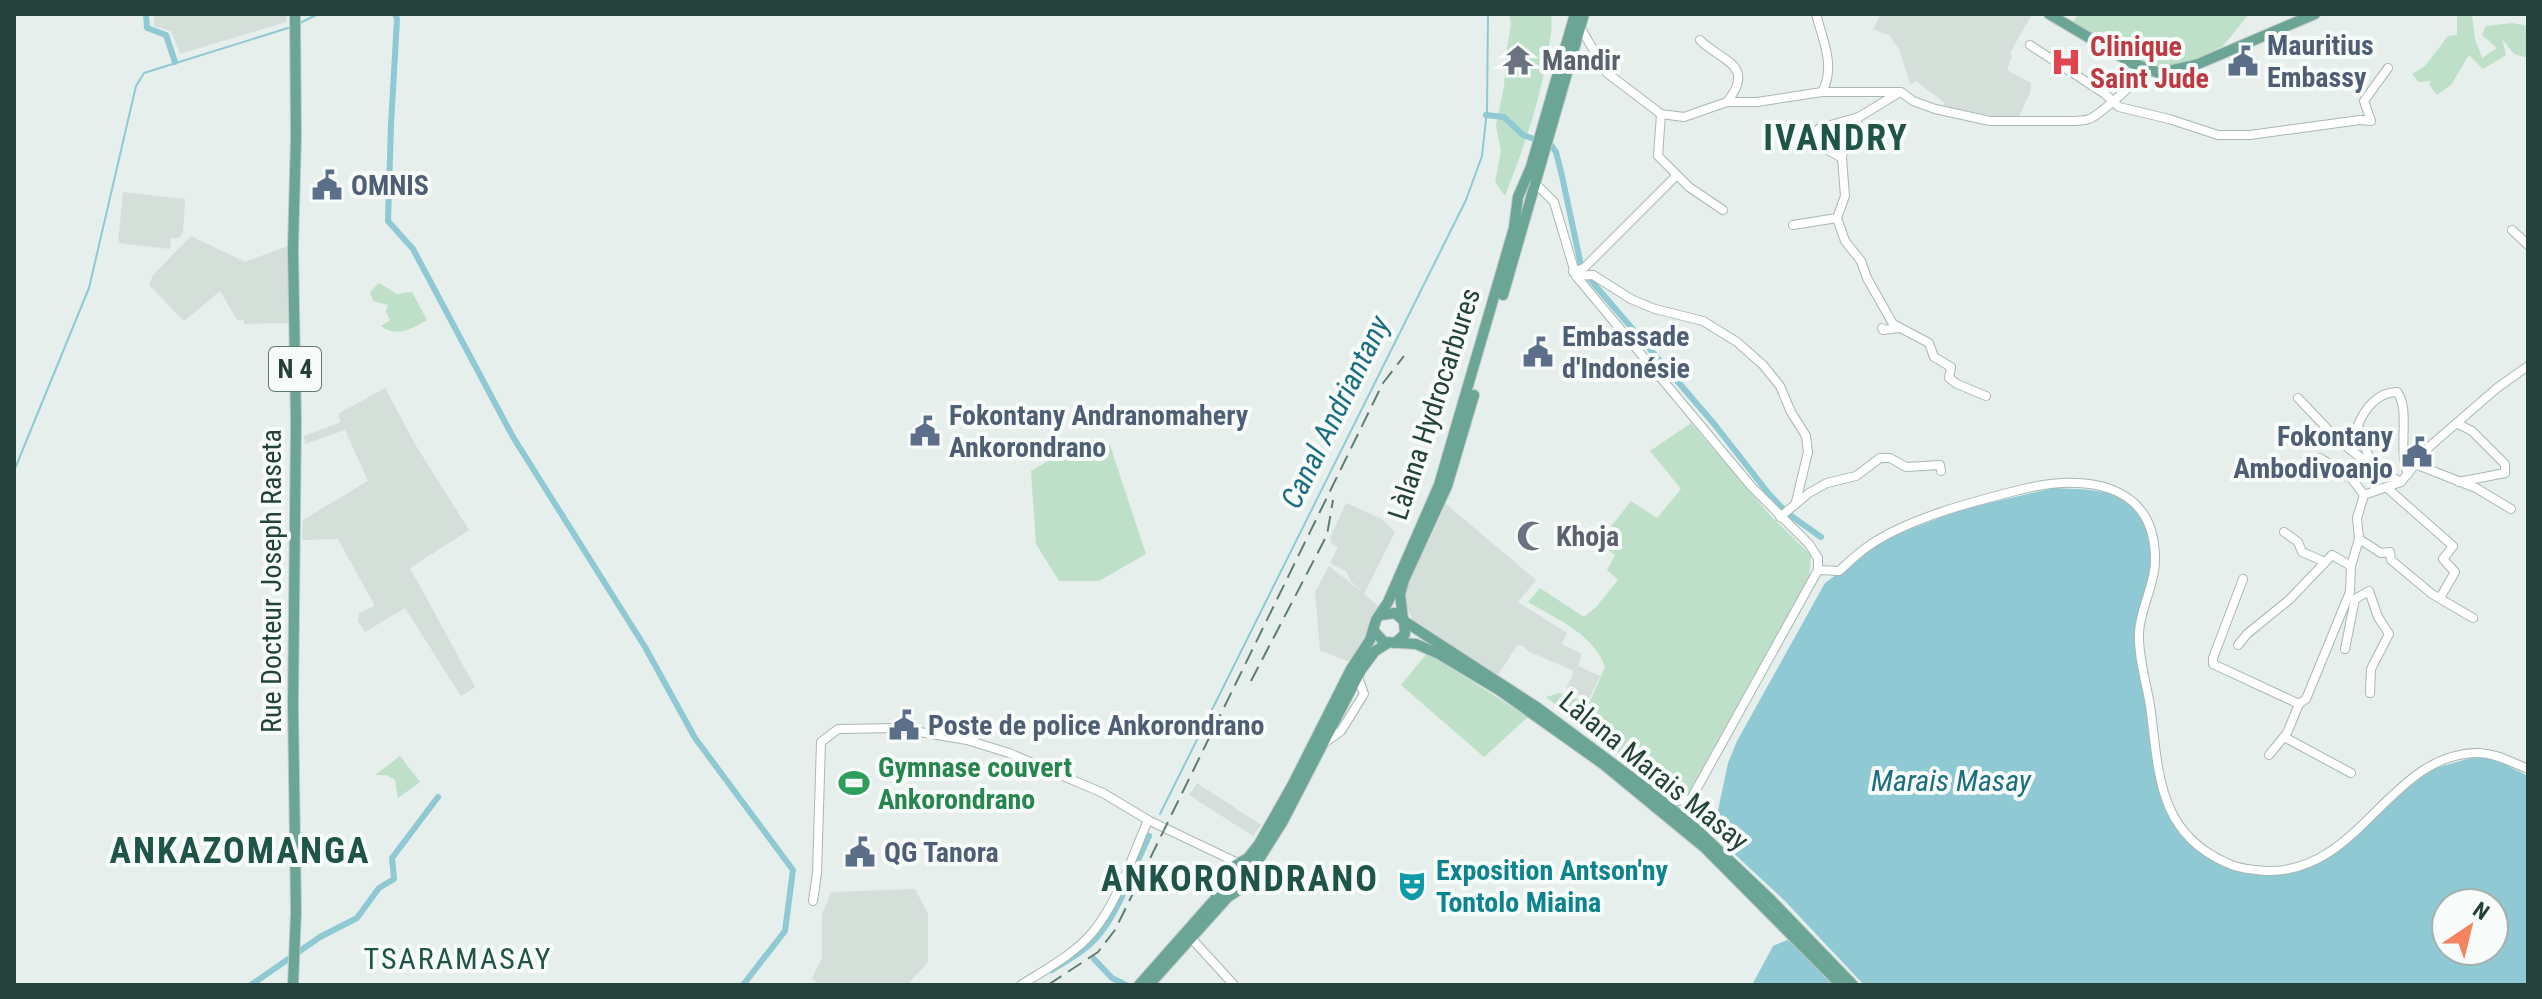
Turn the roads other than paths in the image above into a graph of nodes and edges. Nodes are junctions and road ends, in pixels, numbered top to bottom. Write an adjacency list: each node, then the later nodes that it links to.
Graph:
1 (1575, 14): 18 (main road)
2 (1584, 14): 7 (main road)
3 (1816, 14): 12 (street)
4 (2049, 14): 11 (main road)
5 (2315, 14): 11 (main road)
6 (295, 15): 79 (main road, Rue Docteur Joseph Raseta / N 4)
7 (1580, 27): 16 (street); 18 (main road)
8 (1700, 40): 14 (street)
9 (2030, 45): 15 (street)
10 (2388, 68): 15 (street)
11 (2146, 69): 15 (street)
12 (1822, 92): 13 (street); 14 (street)
13 (1901, 92): 15 (street); 17 (street)
14 (1727, 102): 16 (street)
15 (2111, 102)
16 (1661, 114): 20 (street)
17 (1859, 117): 19 (street); 19 (street)
18 (1545, 134): 21 (main road, Làlana Hydrocarbures)
19 (1842, 158): 23 (street)
20 (1676, 176): 22 (street); 27 (street)
21 (1526, 197): 27 (street); 54 (main road, Làlana Hydrocarbures); 56 (main road, Làlana Hydrocarbures)
22 (1723, 210)
23 (1837, 218): 24 (street); 29 (street)
24 (1793, 225)
25 (2512, 230): 26 (street)
26 (2528, 245)
27 (1578, 272): 43 (street); 45 (street)
28 (1882, 328): 29 (street)
29 (1899, 328): 31 (street)
30 (2528, 366): 33 (street)
31 (1986, 396)
32 (2298, 398): 37 (street)
33 (2458, 424): 35 (street); 40 (street)
34 (2320, 458): 42 (street)
35 (2415, 464): 38 (street); 40 (street)
36 (1941, 471): 43 (street)
37 (2379, 472): 38 (street); 39 (street)
38 (2408, 474): 39 (street)
39 (2401, 482): 41 (street)
40 (2459, 482): 44 (street)
41 (2386, 487): 42 (street); 53 (street)
42 (2364, 495): 47 (street)
43 (1794, 504): 45 (street)
44 (2511, 509)
45 (1782, 516): 50 (street)
46 (2284, 532): 48 (street)
47 (2359, 539): 49 (street); 53 (street)
48 (2325, 562): 49 (street); 59 (street)
49 (2351, 566): 52 (street)
50 (1818, 570): 65 (street); 67 (street)
51 (2243, 579): 62 (street)
52 (2352, 596): 60 (street); 61 (street); 62 (street)
53 (2440, 598): 55 (street)
54 (1381, 615): 56 (main road); 57 (main road)
55 (2473, 618)
56 (1404, 620): 58 (main road); 68 (main road, Làlana Marais Masay)
57 (1374, 631): 58 (main road); 72 (main road)
58 (1392, 643): 73 (main road); 78 (main road, Làlana Marais Masay)
59 (2238, 645)
60 (2345, 649)
61 (2370, 693)
62 (2299, 704): 63 (street)
63 (2284, 737): 64 (street); 66 (street)
64 (2269, 755)
65 (2528, 769)
66 (2351, 773)
67 (1691, 799): 68 (street); 70 (street)
68 (1663, 803): 70 (main road, Làlana Marais Masay)
69 (1148, 820): 71 (street); 76 (street); 80 (street)
70 (1694, 827): 78 (main road, Làlana Marais Masay)
71 (1214, 851): 72 (street); 74 (street)
72 (1240, 864): 73 (main road); 74 (main road)
73 (1253, 873): 75 (main road)
74 (1229, 876): 75 (main road); 81 (main road)
75 (1240, 888): 77 (main road)
76 (813, 901)
77 (1191, 938): 82 (main road); 83 (street)
78 (1822, 960): 84 (main road, Làlana Marais Masay); 85 (main road, Làlana Marais Masay)
79 (293, 985)
80 (1021, 985)
81 (1139, 985)
82 (1149, 985)
83 (1234, 985)
84 (1841, 985)
85 (1853, 985)

